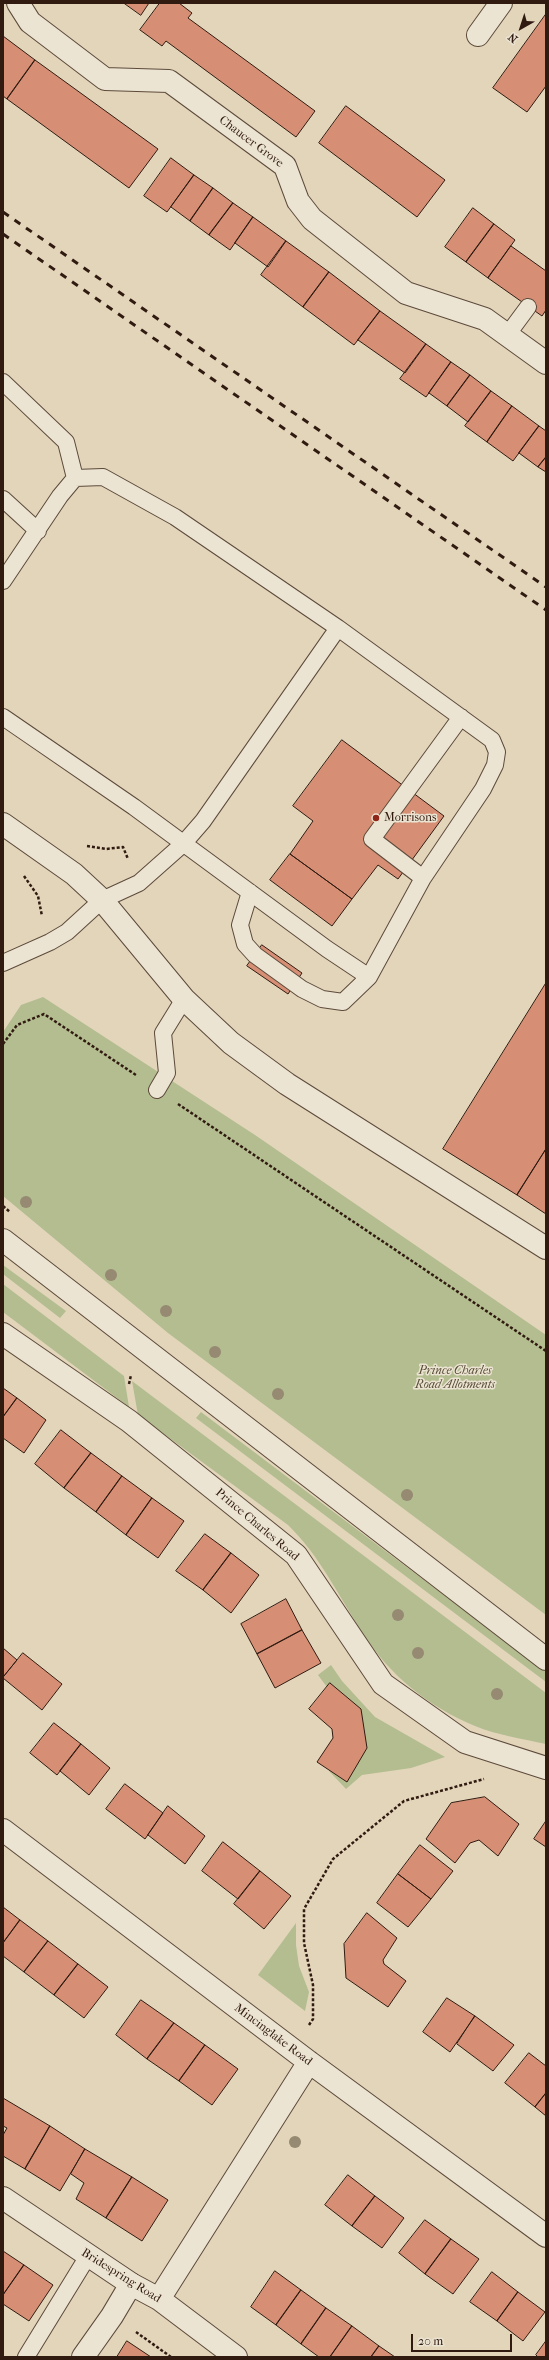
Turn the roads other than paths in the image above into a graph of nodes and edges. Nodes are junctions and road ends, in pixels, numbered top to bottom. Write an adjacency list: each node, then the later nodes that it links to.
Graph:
1 (18, 3): 5 (street, Chaucer Grove)
2 (501, 3): 3 (street)
3 (478, 35)
4 (528, 307): 5 (lane)
5 (508, 334): 6 (street, Chaucer Grove)
6 (546, 363)
7 (3, 382): 8 (lane)
8 (75, 478): 10 (lane); 12 (lane)
9 (3, 499): 10 (lane)
10 (38, 531): 11 (lane)
11 (3, 581)
12 (338, 628): 14 (lane); 16 (lane)
13 (3, 717): 16 (lane)
14 (461, 717): 17 (lane); 17 (lane)
15 (3, 824): 19 (street)
16 (183, 844): 18 (lane); 19 (lane)
17 (423, 878): 21 (lane)
18 (250, 892): 21 (lane); 21 (lane)
19 (102, 900): 20 (lane); 22 (street)
20 (3, 963)
21 (369, 977)
22 (184, 999): 23 (lane); 25 (street)
23 (157, 1090)
24 (3, 1240): 27 (street)
25 (546, 1248)
26 (3, 1334): 28 (street, Prince Charles Road)
27 (546, 1659)
28 (546, 1768)
29 (3, 1830): 30 (street, Mincinglake Road)
30 (309, 2062): 32 (street, Mincinglake Road); 35 (street)
31 (3, 2198): 33 (street, Bridespring Road)
32 (546, 2236)
33 (88, 2256): 34 (street, Bridespring Road); 36 (lane)
34 (131, 2284): 35 (street, Bridespring Road); 37 (street)
35 (159, 2299): 38 (street, Bridespring Road)
36 (26, 2357)
37 (84, 2357)
38 (236, 2357)

